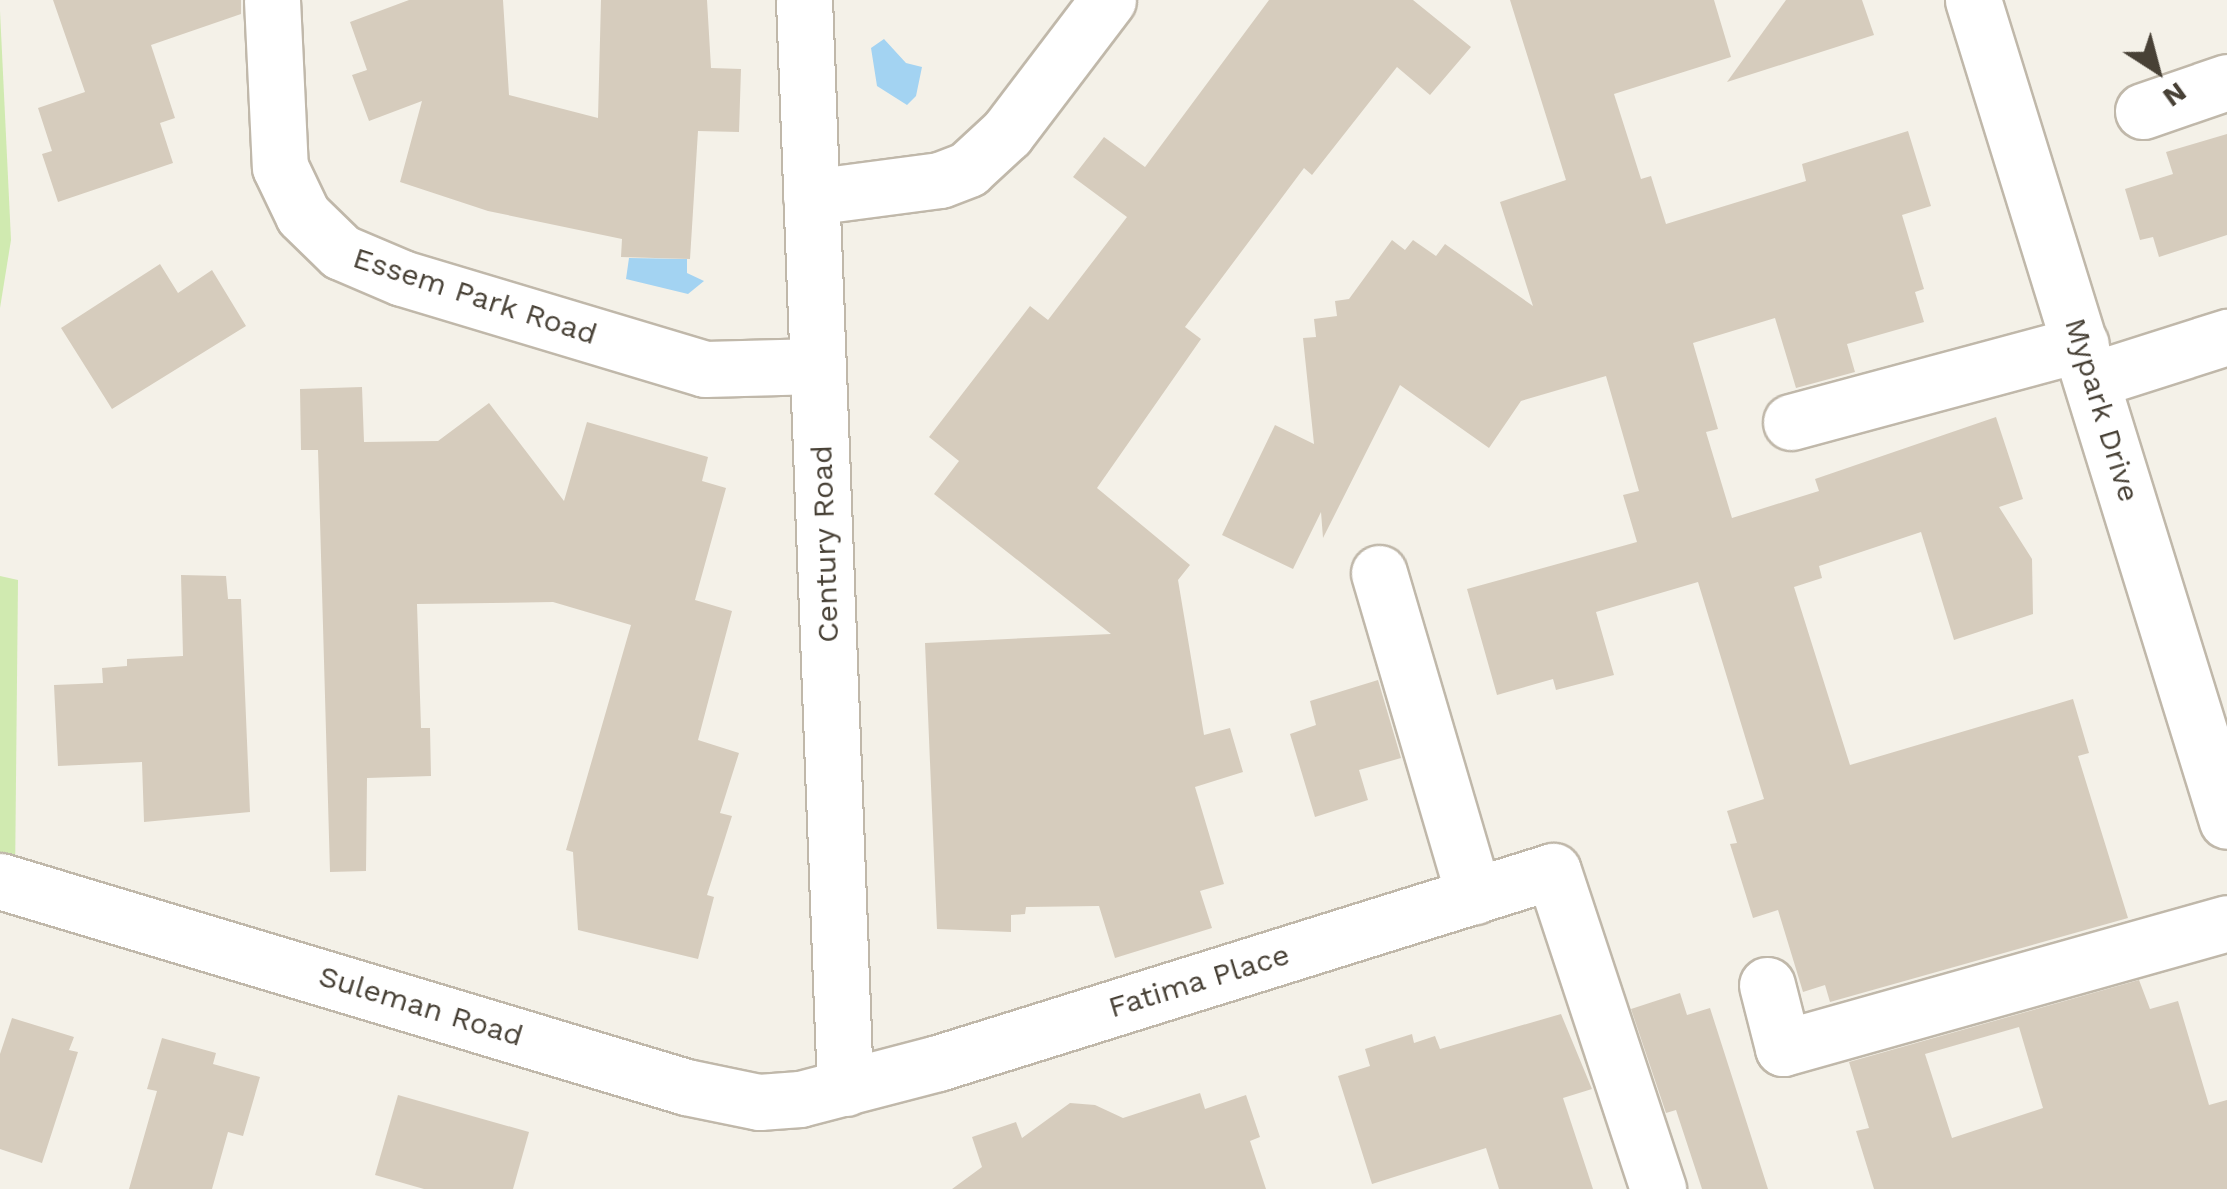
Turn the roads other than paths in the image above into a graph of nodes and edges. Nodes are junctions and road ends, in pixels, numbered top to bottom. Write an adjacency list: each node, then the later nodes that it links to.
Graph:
1 (272, 0): 10 (street, Essem Park Road)
2 (804, 0): 7 (street, Century Road)
3 (1108, 0): 7 (street)
4 (1973, 0): 9 (street, Mypark Drive)
5 (2227, 82): 6 (street)
6 (2144, 111)
7 (811, 197): 10 (street, Century Road)
8 (2227, 337): 9 (street)
9 (2087, 362): 11 (street); 13 (street, Mypark Drive)
10 (818, 366): 18 (street, Century Road)
11 (1792, 422)
12 (1380, 573): 15 (street)
13 (2227, 821)
14 (0, 880): 18 (street, Suleman Road)
15 (1474, 896): 18 (street, Fatima Place); 19 (street, Fatima Place)
16 (2227, 923): 17 (street)
17 (1766, 986)
18 (846, 1088)
19 (1658, 1189)

